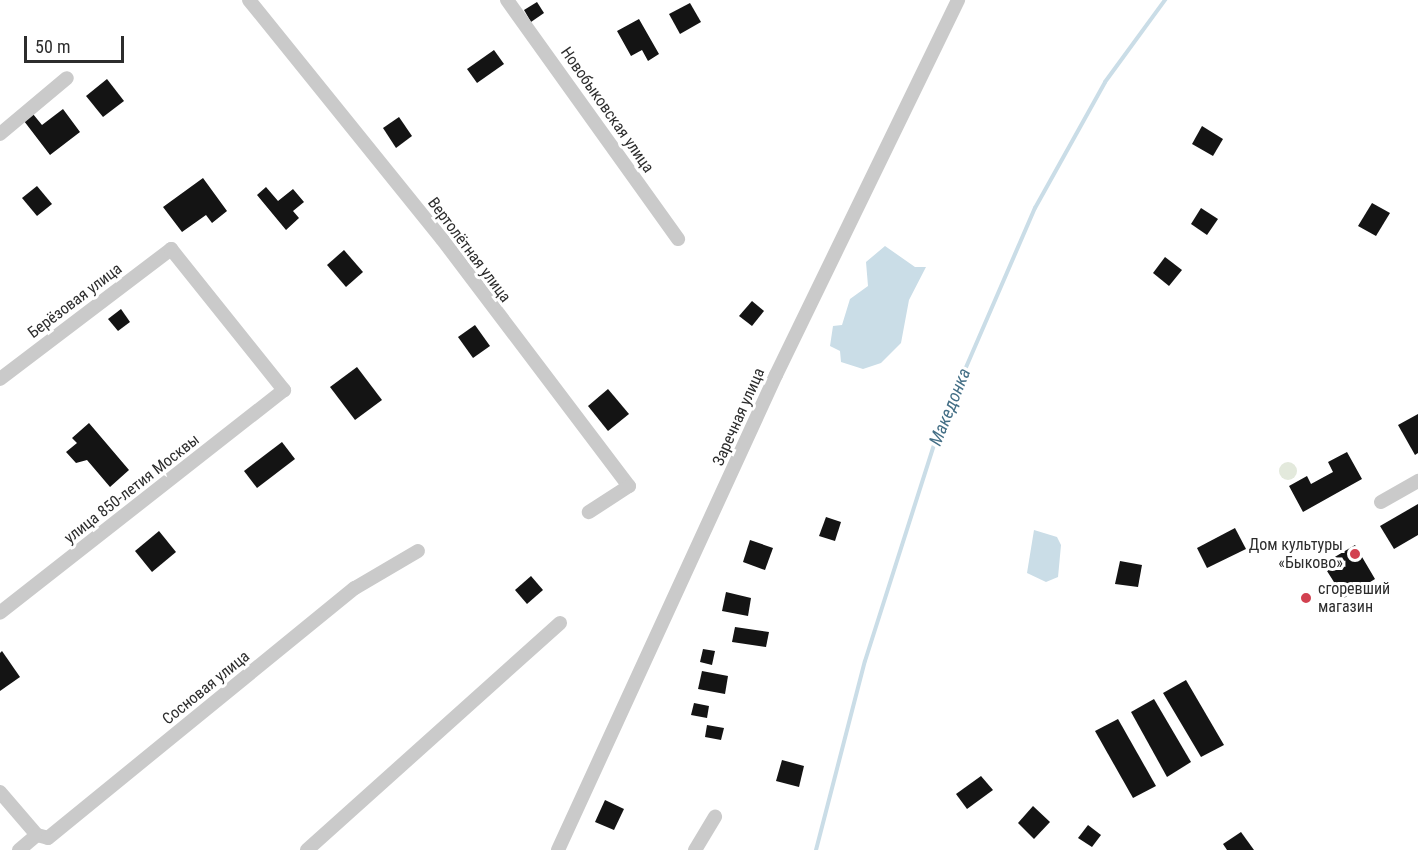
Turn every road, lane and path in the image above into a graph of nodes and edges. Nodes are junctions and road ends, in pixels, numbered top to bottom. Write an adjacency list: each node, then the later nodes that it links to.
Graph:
1 (249, 0): 11 (street, Вертолётная улица)
2 (507, 0): 6 (street, Новобыковская улица)
3 (958, 0): 20 (street, Заречная улица)
4 (67, 78): 5 (street)
5 (0, 134)
6 (678, 239)
7 (0, 379): 8 (street, Берёзовая улица)
8 (284, 390): 13 (street, улица 850-летия Москвы)
9 (1418, 481): 10 (street)
10 (1382, 502)
11 (589, 512)
12 (418, 551): 17 (street, Сосновая улица)
13 (0, 613)
14 (560, 623): 19 (street)
15 (0, 792): 17 (street)
16 (715, 817): 21 (street)
17 (37, 835): 18 (street, Сосновая улица)
18 (19, 850)
19 (307, 850)
20 (558, 850)
21 (694, 850)

